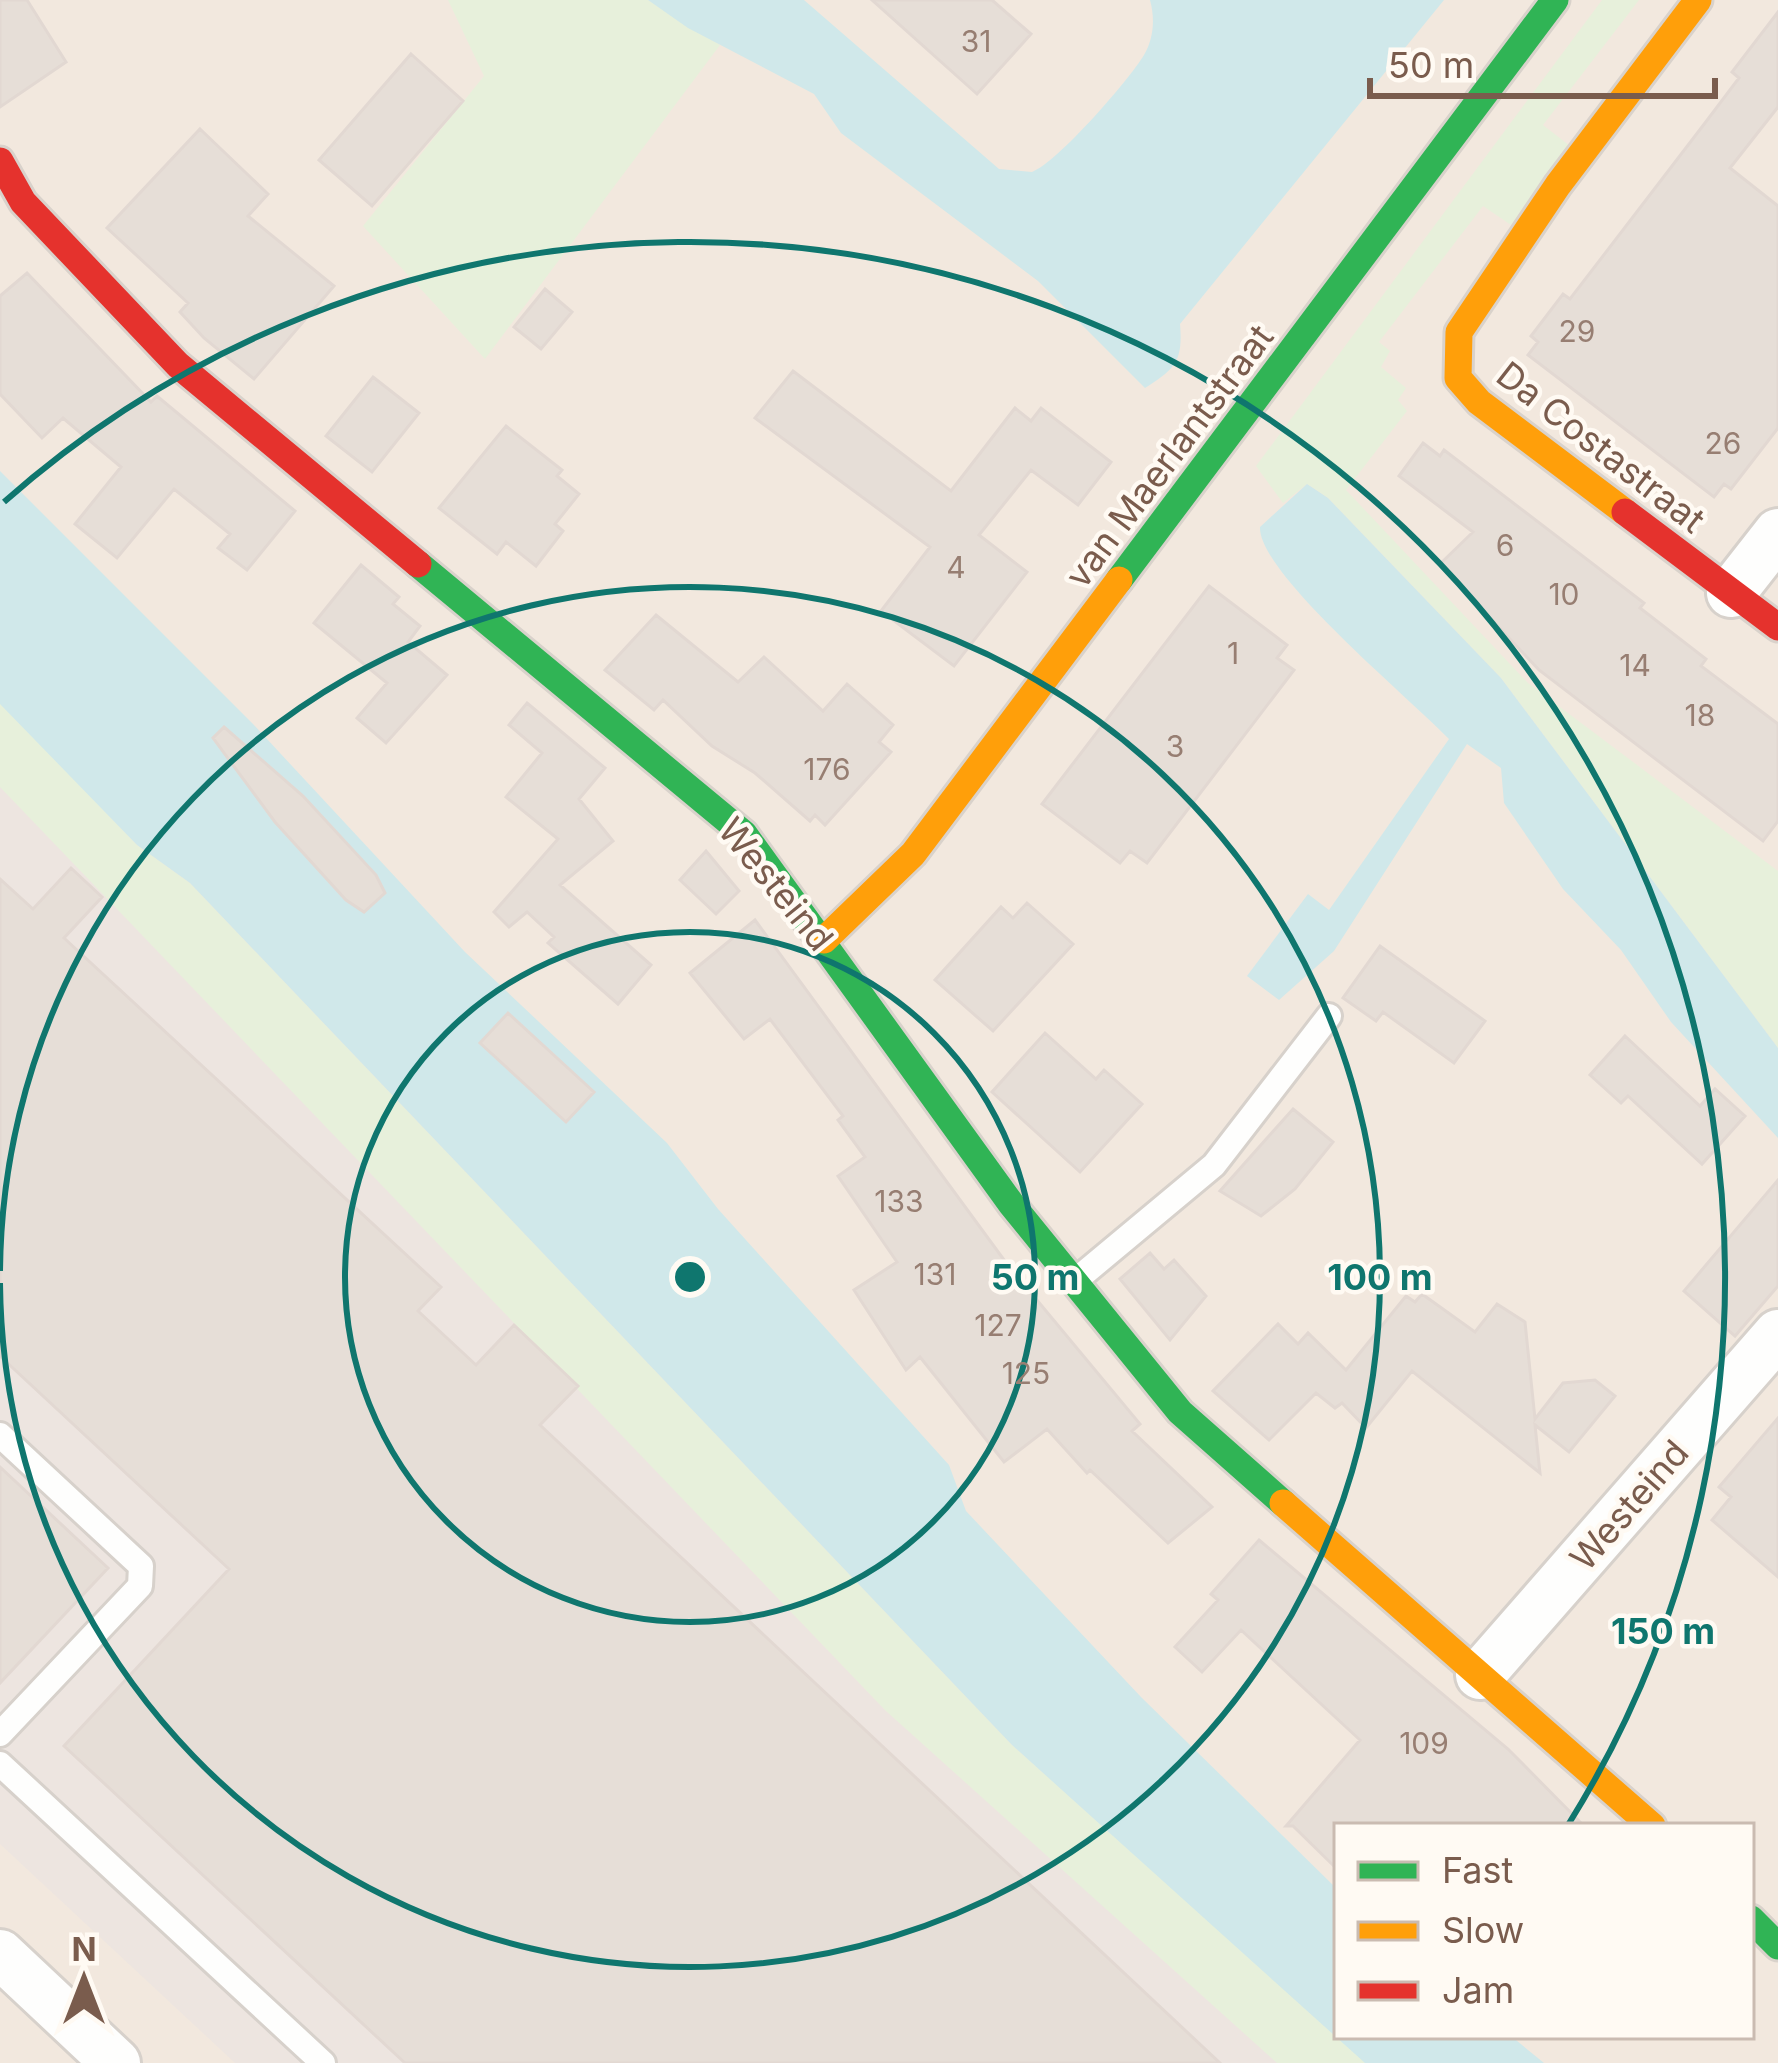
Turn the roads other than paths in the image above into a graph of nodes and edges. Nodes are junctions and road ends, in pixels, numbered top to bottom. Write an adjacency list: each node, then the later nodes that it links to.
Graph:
1 (1555, 0): 7 (street, van Maerlantstraat)
2 (1698, 0): 5 (street, Da Costastraat)
3 (0, 161): 7 (street, Westeind)
4 (1778, 533): 5 (street)
5 (1731, 592): 6 (street, Da Costastraat)
6 (1778, 627)
7 (824, 940): 9 (street, Westeind)
8 (1329, 1016): 9 (lane)
9 (1074, 1282): 12 (street, Westeind)
10 (1778, 1334): 12 (street, Westeind)
11 (0, 1435): 13 (lane)
12 (1480, 1675): 15 (street, Westeind)
13 (0, 1734)
14 (0, 1764): 20 (lane)
15 (1649, 1823)
16 (1754, 1922): 17 (street)
17 (1778, 1946)
18 (0, 1954): 19 (street)
19 (116, 2063)
20 (323, 2063)

